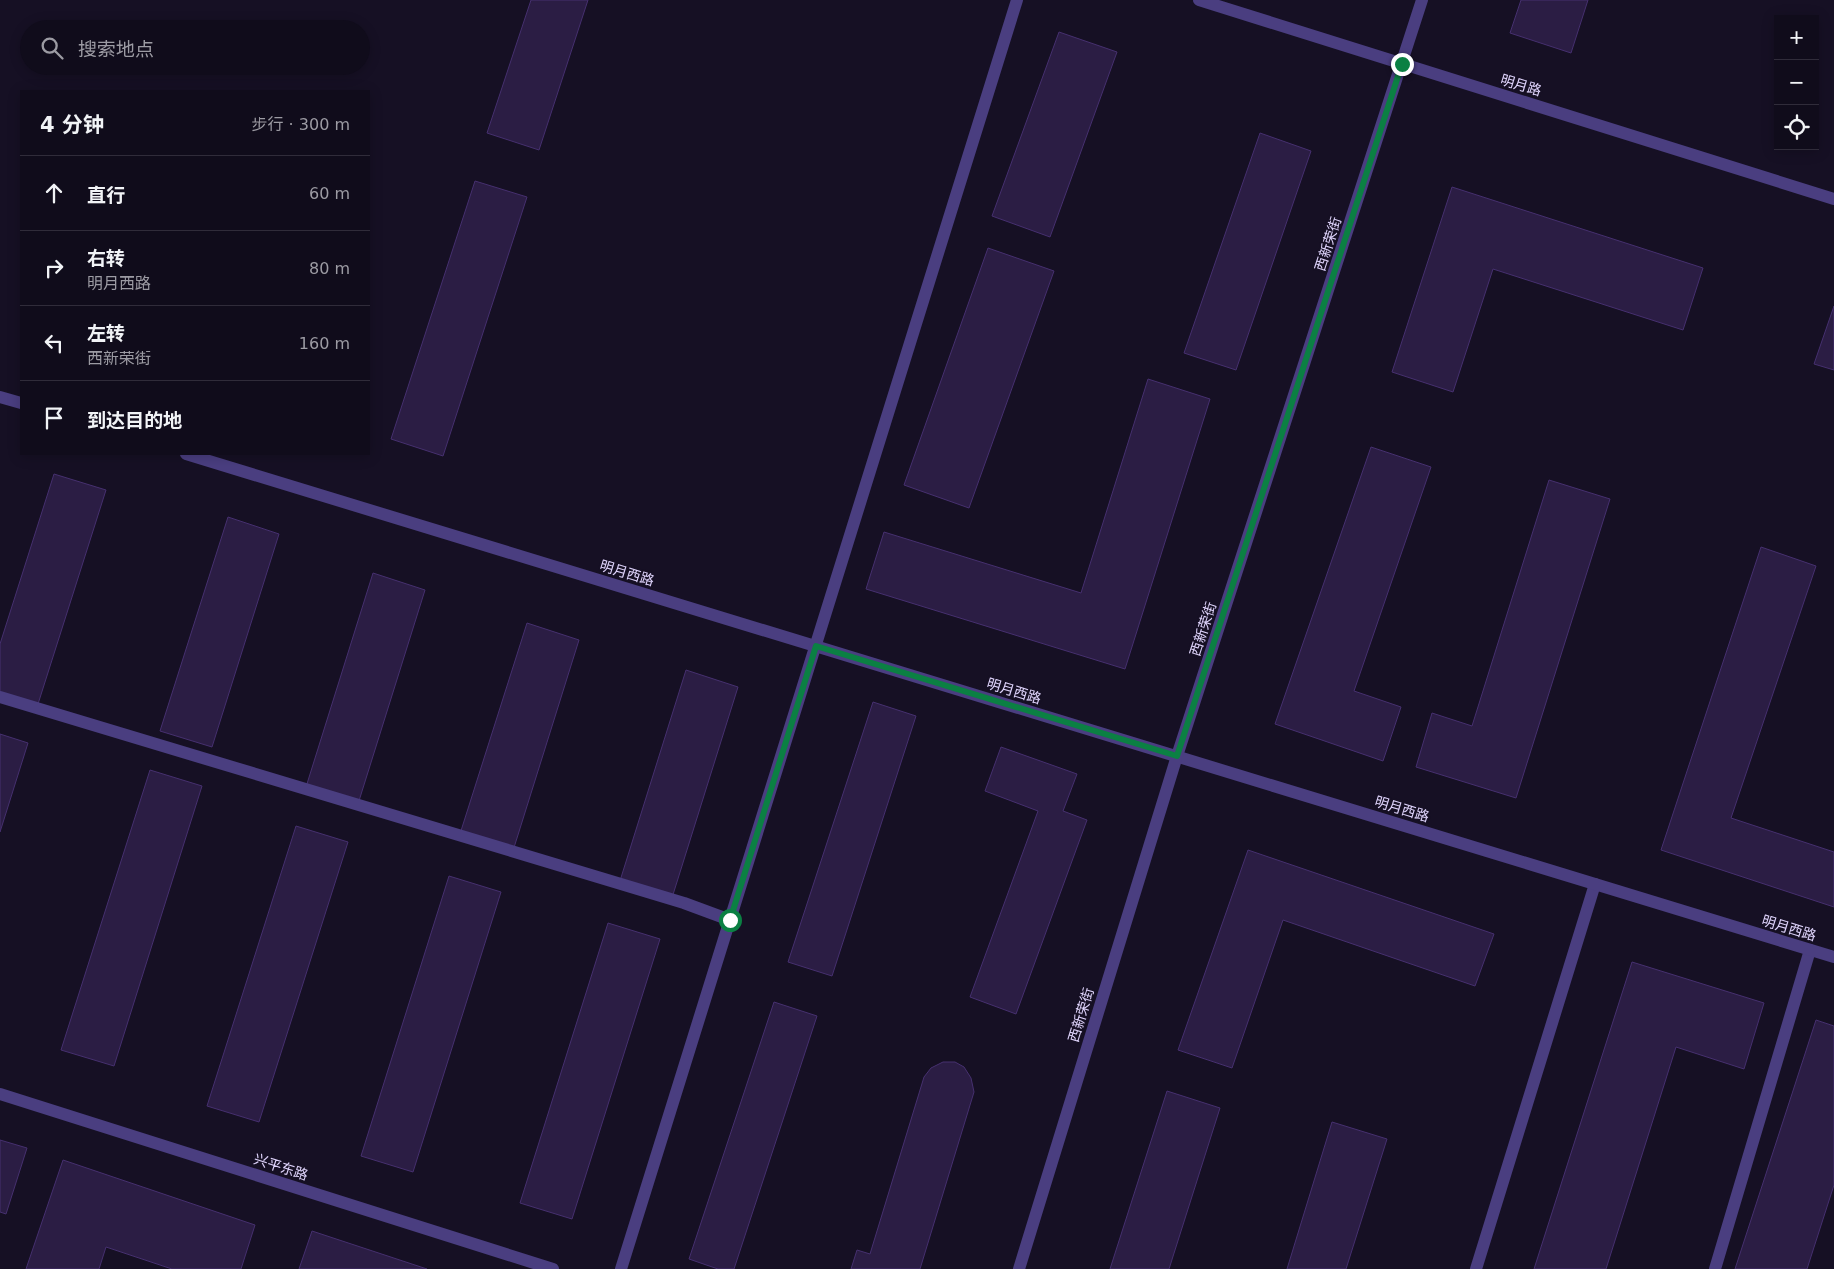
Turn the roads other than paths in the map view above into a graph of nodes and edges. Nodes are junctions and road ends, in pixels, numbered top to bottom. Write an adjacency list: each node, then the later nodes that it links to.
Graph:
1 (1017, 0): 9 (street)
2 (1199, 0): 4 (street, 明月路)
3 (1422, 0): 4 (street, 西新荣街)
4 (1402, 64): 5 (street, 明月路); 11 (street, 西新荣街)
5 (1834, 199)
6 (0, 397): 7 (street)
7 (20, 403)
8 (189, 455): 9 (street, 明月西路)
9 (816, 646): 11 (street, 明月西路); 13 (street)
10 (0, 696): 13 (street)
11 (1177, 756): 12 (street, 明月西路); 19 (street, 西新荣街)
12 (1595, 884): 14 (street, 明月西路); 20 (street)
13 (730, 920): 18 (street)
14 (1810, 950): 15 (street, 明月西路); 21 (street)
15 (1834, 957)
16 (0, 1094): 17 (street, 兴平东路)
17 (553, 1269)
18 (621, 1269)
19 (1019, 1269)
20 (1476, 1269)
21 (1714, 1269)

